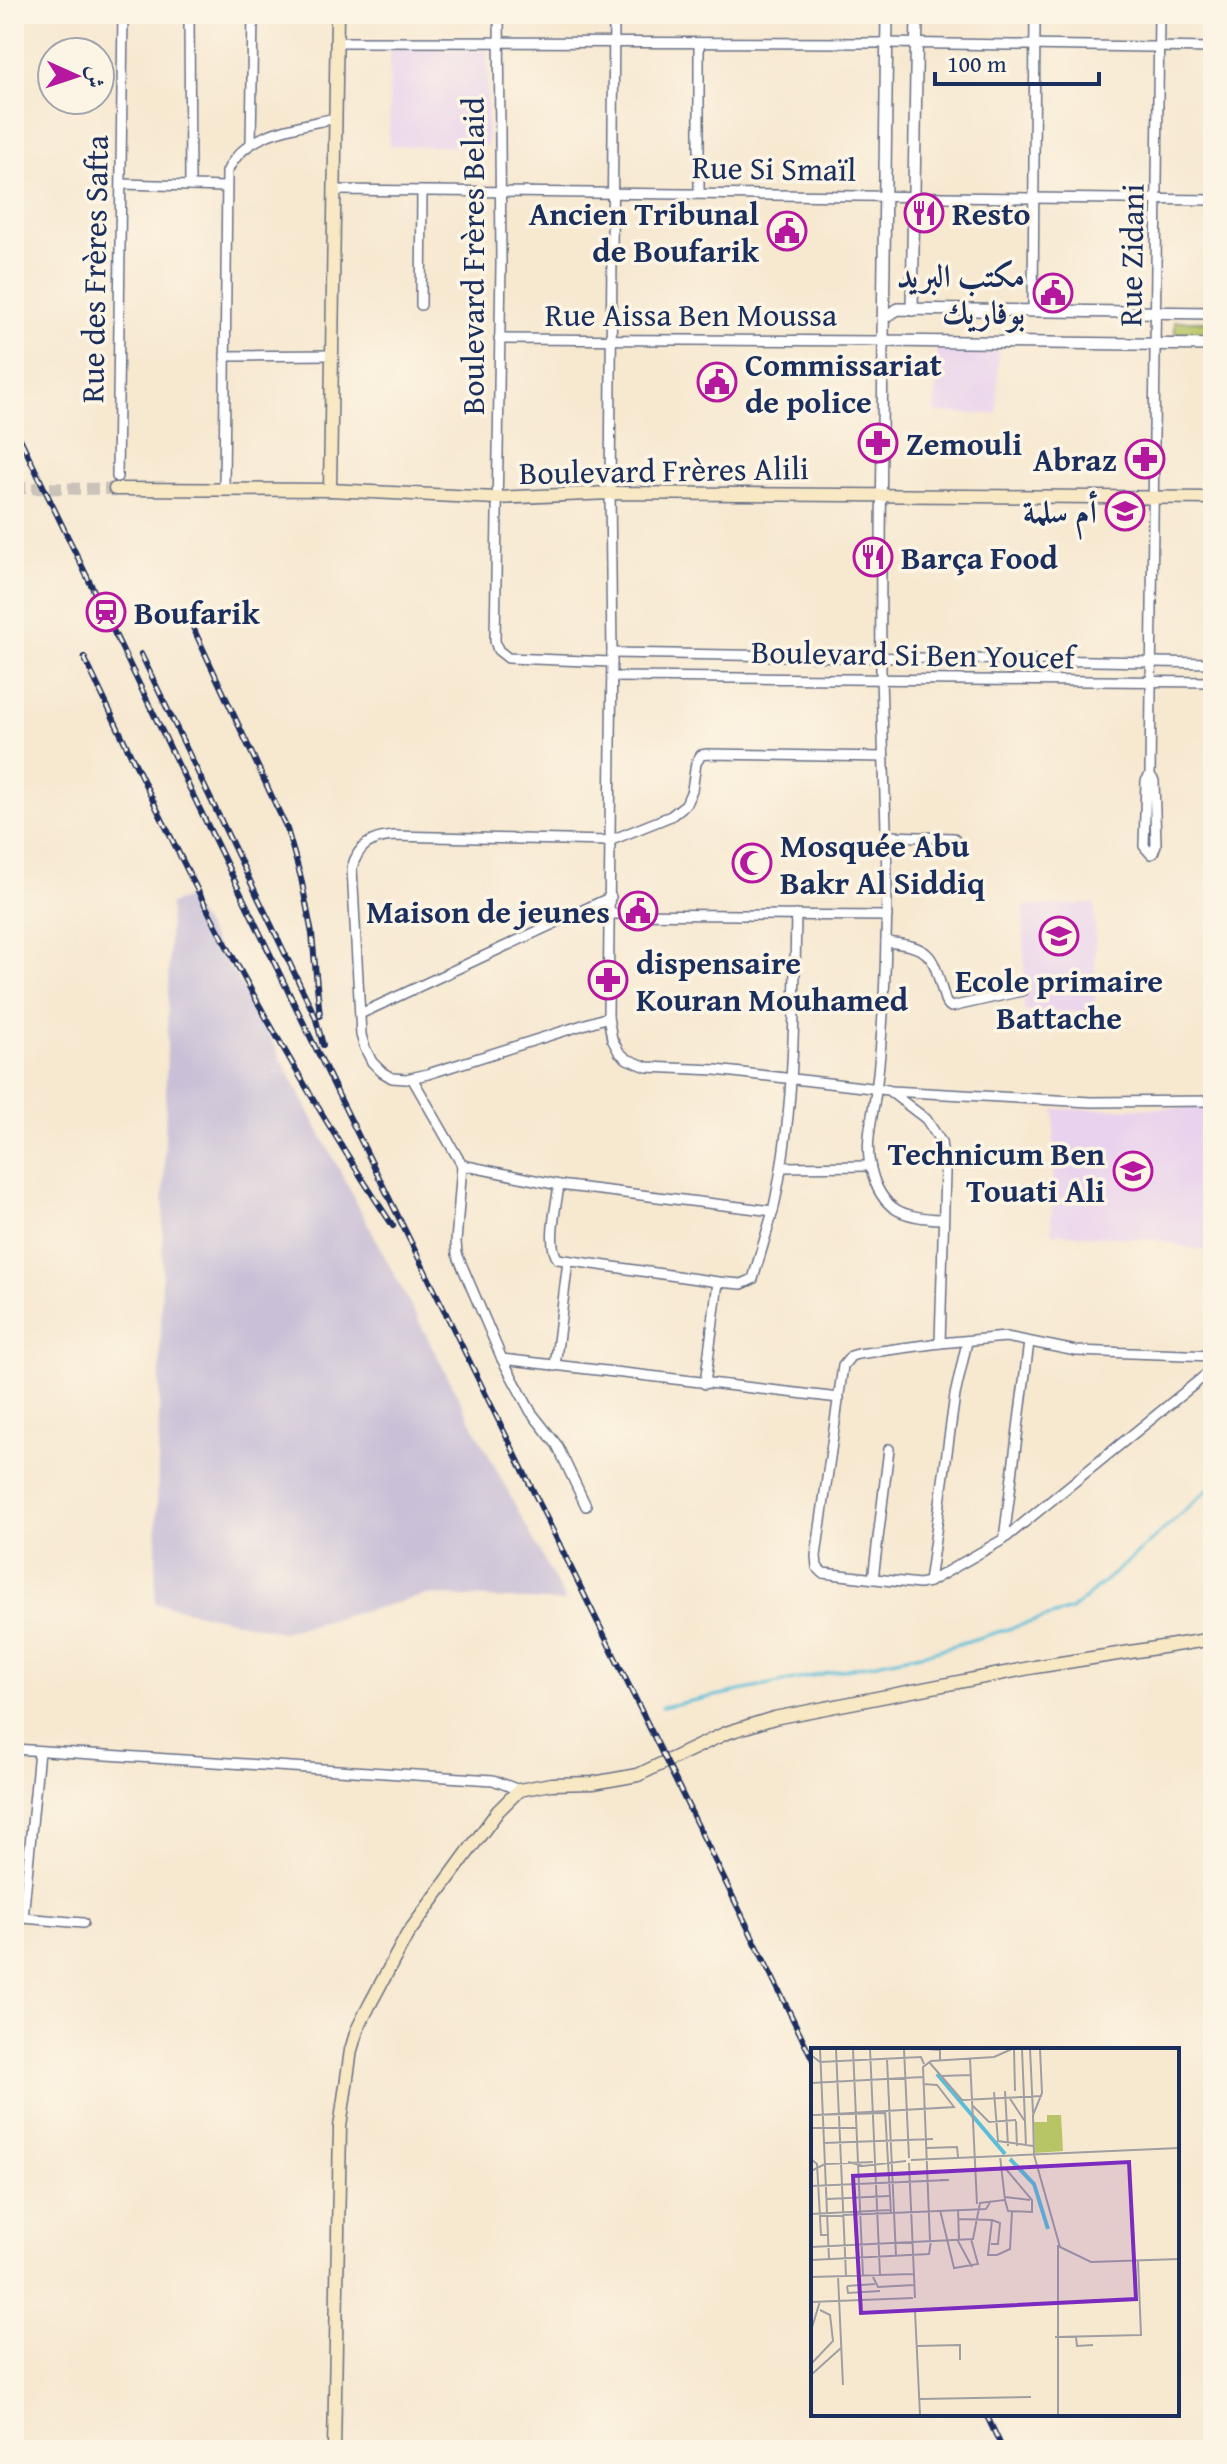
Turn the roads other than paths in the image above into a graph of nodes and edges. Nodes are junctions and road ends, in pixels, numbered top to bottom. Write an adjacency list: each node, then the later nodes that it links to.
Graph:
1 (123, 14): 22 (street, Rue des Frères Safta)
2 (189, 14): 23 (street)
3 (253, 14): 21 (street)
4 (337, 14): 11 (main road)
5 (499, 14): 12 (street, Boulevard Frères Belaid)
6 (614, 14): 13 (street)
7 (887, 14): 15 (street)
8 (917, 14): 16 (street)
9 (1035, 14): 17 (street)
10 (1159, 14): 18 (street, Rue Zidani)
11 (337, 42): 12 (street); 20 (main road)
12 (499, 43): 13 (street); 26 (street, Boulevard Frères Belaid)
13 (613, 43): 14 (street); 28 (street)
14 (699, 43): 15 (street); 29 (street)
15 (886, 43): 16 (street); 30 (street)
16 (917, 44): 17 (street); 31 (street)
17 (1034, 46): 18 (street); 32 (street)
18 (1159, 48): 19 (street); 33 (street, Rue Zidani)
19 (1213, 48)
20 (335, 118): 21 (street); 25 (main road)
21 (251, 144): 24 (street)
22 (122, 184): 23 (street); 48 (street, Rue des Frères Safta)
23 (190, 186): 24 (street)
24 (225, 187): 47 (street)
25 (334, 190): 27 (street, Rue Si Smaïl); 46 (main road)
26 (501, 190): 27 (street, Rue Si Smaïl); 28 (street, Rue Si Smaïl); 41 (street, Boulevard Frères Belaid)
27 (422, 192): 35 (street)
28 (614, 192): 29 (street, Rue Si Smaïl); 42 (street)
29 (699, 193): 30 (street, Rue Si Smaïl)
30 (885, 197): 31 (street, Rue Si Smaïl); 40 (street)
31 (914, 197): 32 (street, Rue Si Smaïl); 36 (street)
32 (1035, 198): 33 (street, Rue Si Smaïl); 37 (street)
33 (1158, 200): 34 (street, Rue Si Smaïl); 38 (street, Rue Zidani)
34 (1213, 200)
35 (421, 305)
36 (912, 310): 37 (street); 40 (street)
37 (1033, 311): 38 (street)
38 (1156, 312): 39 (street); 44 (street, Rue Zidani)
39 (1213, 313)
40 (883, 318): 43 (street)
41 (499, 339): 42 (street, Rue Aissa Ben Moussa); 54 (street, Boulevard Frères Belaid)
42 (612, 341): 43 (street, Rue Aissa Ben Moussa); 51 (street)
43 (883, 341): 44 (street); 52 (street)
44 (1156, 344): 45 (street); 53 (street, Rue Zidani)
45 (1213, 345)
46 (332, 355): 47 (street); 50 (main road)
47 (225, 356): 49 (street)
48 (116, 483): 49 (main road, Boulevard Frères Alili)
49 (224, 489): 50 (main road, Boulevard Frères Alili)
50 (330, 490): 54 (main road, Boulevard Frères Alili)
51 (610, 493): 52 (main road, Boulevard Frères Alili); 54 (main road, Boulevard Frères Alili); 57 (street)
52 (882, 495): 53 (main road, Boulevard Frères Alili); 56 (street)
53 (1155, 497): 55 (main road, Boulevard Frères Alili); 58 (street, Rue Zidani)
54 (496, 498): 57 (street, Boulevard Frères Belaid)
55 (1213, 498)
56 (881, 657): 57 (street, Boulevard Si Ben Youcef); 58 (street, Boulevard Si Ben Youcef); 61 (street)
57 (612, 658): 60 (street)
58 (1153, 662): 59 (street, Boulevard Si Ben Youcef); 62 (street, Rue Zidani)
59 (1213, 663)
60 (612, 677): 61 (street, Boulevard Si Ben Youcef); 68 (street)
61 (881, 679): 62 (street, Boulevard Si Ben Youcef); 64 (street)
62 (1152, 682): 63 (street, Boulevard Si Ben Youcef); 65 (street, Rue Zidani)
63 (1213, 682)
64 (884, 757): 66 (street); 68 (street)
65 (1150, 775): 65 (street)
66 (887, 836): 67 (street); 72 (street)
67 (954, 838)
68 (609, 841): 69 (street); 75 (street)
69 (611, 897): 70 (street); 75 (street)
70 (611, 914): 71 (street); 76 (street)
71 (796, 915): 72 (street); 78 (street)
72 (887, 916): 73 (street)
73 (886, 942): 74 (street); 79 (street)
74 (1022, 991)
75 (360, 1014): 77 (street)
76 (609, 1023): 77 (street); 78 (street)
77 (412, 1078): 82 (street)
78 (793, 1081): 79 (street); 84 (street)
79 (876, 1089): 80 (street); 83 (street)
80 (888, 1090): 81 (street); 87 (street)
81 (1213, 1101)
82 (462, 1165): 85 (street); 94 (street)
83 (870, 1166): 84 (street); 87 (street)
84 (783, 1167): 86 (street)
85 (559, 1185): 86 (street); 88 (street)
86 (773, 1211): 89 (street)
87 (942, 1219): 92 (street)
88 (568, 1261): 89 (street); 95 (street)
89 (718, 1282): 97 (street)
90 (967, 1342): 91 (street); 92 (street); 103 (street)
91 (1029, 1342): 93 (street); 101 (street)
92 (940, 1343): 98 (street)
93 (1213, 1356)
94 (502, 1359): 95 (street); 100 (street)
95 (555, 1366): 97 (street)
96 (1213, 1369): 101 (street)
97 (705, 1384): 98 (street)
98 (839, 1398): 102 (street)
99 (889, 1449): 102 (street)
100 (586, 1506)
101 (1004, 1539): 103 (street)
102 (873, 1579): 103 (street)
103 (929, 1582)
104 (1213, 1639): 107 (main road)
105 (14, 1749): 106 (street)
106 (39, 1751): 107 (street); 108 (street)
107 (519, 1790): 111 (main road)
108 (23, 1918): 109 (street); 110 (street)
109 (83, 1923)
110 (14, 1929)
111 (334, 2450)

